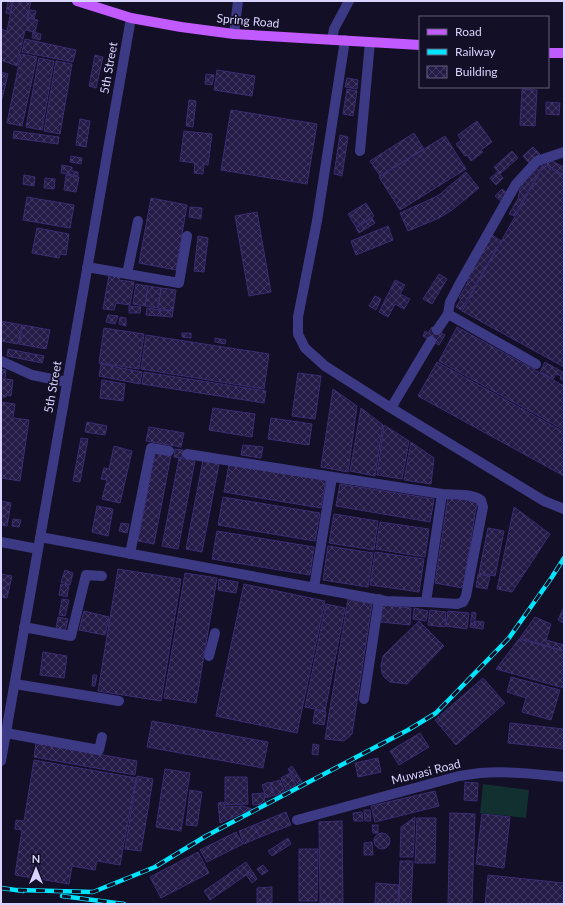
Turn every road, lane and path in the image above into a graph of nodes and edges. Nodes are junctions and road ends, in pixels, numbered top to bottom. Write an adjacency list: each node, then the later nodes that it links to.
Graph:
1 (77, 1): 4 (main road, Spring Road)
2 (238, 1): 5 (street)
3 (349, 1): 6 (street)
4 (131, 18): 5 (main road, Spring Road); 16 (street, 5th Street)
5 (234, 34): 6 (main road, Spring Road)
6 (332, 40): 7 (main road, Spring Road)
7 (345, 40): 8 (main road, Spring Road); 24 (street)
8 (370, 42): 9 (main road, Spring Road); 12 (street)
9 (419, 45)
10 (549, 52): 11 (main road)
11 (564, 54)
12 (360, 151)
13 (564, 152): 18 (street)
14 (138, 221): 17 (street)
15 (187, 236): 17 (street)
16 (87, 267): 17 (street); 23 (street, 5th Street)
17 (127, 274)
18 (448, 314): 19 (street); 22 (street)
19 (437, 330)
20 (431, 341): 24 (street)
21 (1, 361): 23 (street)
22 (536, 364)
23 (67, 382): 30 (street, 5th Street)
24 (391, 408): 29 (street)
25 (169, 451): 33 (street)
26 (188, 454): 27 (street)
27 (332, 477): 28 (street); 35 (street)
28 (442, 494): 37 (street); 37 (street)
29 (564, 509)
30 (40, 537): 32 (street, 5th Street); 33 (street)
31 (1, 542): 32 (street)
32 (38, 549): 38 (street, 5th Street)
33 (130, 554): 35 (street)
34 (102, 576): 38 (street)
35 (314, 588): 36 (street)
36 (379, 600): 37 (street); 42 (street)
37 (426, 602)
38 (24, 627): 41 (street, 5th Street)
39 (215, 633): 40 (street)
40 (209, 656)
41 (15, 684): 43 (street); 44 (street, 5th Street)
42 (364, 699)
43 (119, 702)
44 (6, 733): 45 (street); 46 (street, 5th Street)
45 (102, 737)
46 (1, 761)
47 (564, 777): 48 (street, Muwasi Road)
48 (297, 820)

